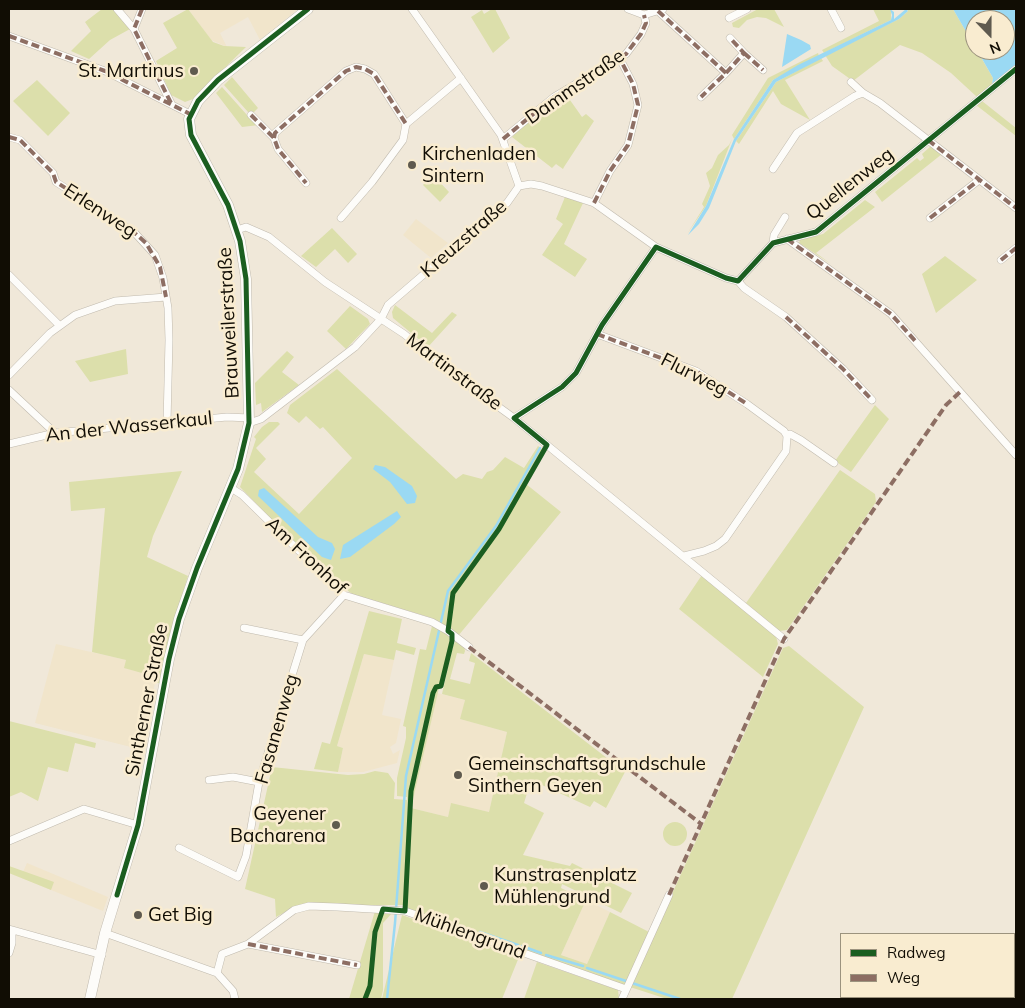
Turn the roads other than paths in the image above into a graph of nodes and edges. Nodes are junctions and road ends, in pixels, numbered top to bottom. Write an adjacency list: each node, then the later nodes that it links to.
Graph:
1 (117, 9): 12 (street)
2 (142, 9): 12 (street)
3 (308, 9): 25 (street)
4 (412, 9): 20 (street, Kreuzstraße)
5 (628, 9): 9 (street)
6 (747, 9): 10 (street)
7 (831, 9): 11 (street)
8 (660, 10): 9 (street); 19 (street)
9 (644, 14): 16 (street, Dammstraße)
10 (729, 18)
11 (842, 28)
12 (134, 29): 24 (street)
13 (9, 36): 24 (street)
14 (730, 38): 15 (street)
15 (744, 53): 17 (street); 19 (street)
16 (620, 59): 30 (street, Dammstraße); 36 (street)
17 (763, 70)
18 (1016, 70): 31 (street, Quellenweg)
19 (726, 73): 23 (street)
20 (461, 78): 27 (street); 30 (street, Kreuzstraße)
21 (852, 82): 22 (street)
22 (863, 93): 31 (street); 32 (street)
23 (701, 97)
24 (171, 103): 25 (street)
25 (190, 114): 41 (street, Brauweilerstraße)
26 (251, 115): 29 (street)
27 (406, 124): 29 (street); 39 (street)
28 (9, 137): 49 (street, Erlenweg)
29 (274, 138): 34 (street)
30 (503, 139): 35 (street, Kreuzstraße)
31 (928, 140): 33 (street); 42 (street, Quellenweg)
32 (772, 169)
33 (980, 180): 37 (street); 40 (street)
34 (306, 183)
35 (519, 186): 36 (street); 50 (street, Kreuzstraße)
36 (594, 202): 44 (street)
37 (1016, 208)
38 (785, 217): 43 (street, Quellenweg)
39 (341, 218)
40 (930, 218)
41 (238, 230): 50 (street, Martinstraße); 57 (street, Brauweilerstraße)
42 (787, 239): 43 (street, Quellenweg); 62 (street)
43 (773, 243): 48 (street, Quellenweg)
44 (656, 248): 48 (street); 52 (street)
45 (1016, 248): 46 (street)
46 (1001, 260)
47 (9, 275): 51 (street)
48 (738, 281): 55 (street)
49 (166, 297): 51 (street); 58 (street, Erlenweg)
50 (381, 319): 56 (street, Martinstraße); 57 (street, Kreuzstraße)
51 (59, 325): 53 (street)
52 (596, 334): 56 (street); 60 (street, Flurweg)
53 (9, 375)
54 (9, 390): 59 (street)
55 (872, 400)
56 (514, 418): 65 (street, Martinstraße)
57 (249, 420): 58 (street, An der Wasserkaul); 64 (street, Brauweilerstraße)
58 (167, 423): 59 (street, An der Wasserkaul)
59 (55, 433): 61 (street, An der Wasserkaul)
60 (786, 433): 63 (street, Flurweg); 65 (street)
61 (9, 444)
62 (1016, 454)
63 (834, 463)
64 (231, 488): 66 (street, Am Fronhof); 73 (street, Sintherner Straße)
65 (683, 556): 68 (street, Martinstraße)
66 (344, 595): 69 (street, Fasanenweg); 70 (street, Am Fronhof)
67 (244, 628): 69 (street)
68 (784, 639)
69 (303, 640): 72 (street, Fasanenweg)
70 (469, 648)
71 (209, 780): 72 (street)
72 (259, 782): 75 (street, Fasanenweg)
73 (138, 825): 74 (street); 78 (street, Sintherner Straße)
74 (9, 841)
75 (179, 848)
76 (669, 895): 84 (street)
77 (10, 930): 80 (street); 81 (street)
78 (106, 933): 81 (street, Sintherner Straße); 83 (street)
79 (248, 944): 82 (street); 83 (street, Mühlengrund); 84 (street, Mühlengrund)
80 (9, 953)
81 (102, 955): 85 (street, Sintherner Straße)
82 (357, 965)
83 (217, 972): 86 (street)
84 (626, 989): 87 (street)
85 (90, 999)
86 (235, 999)
87 (622, 999)

